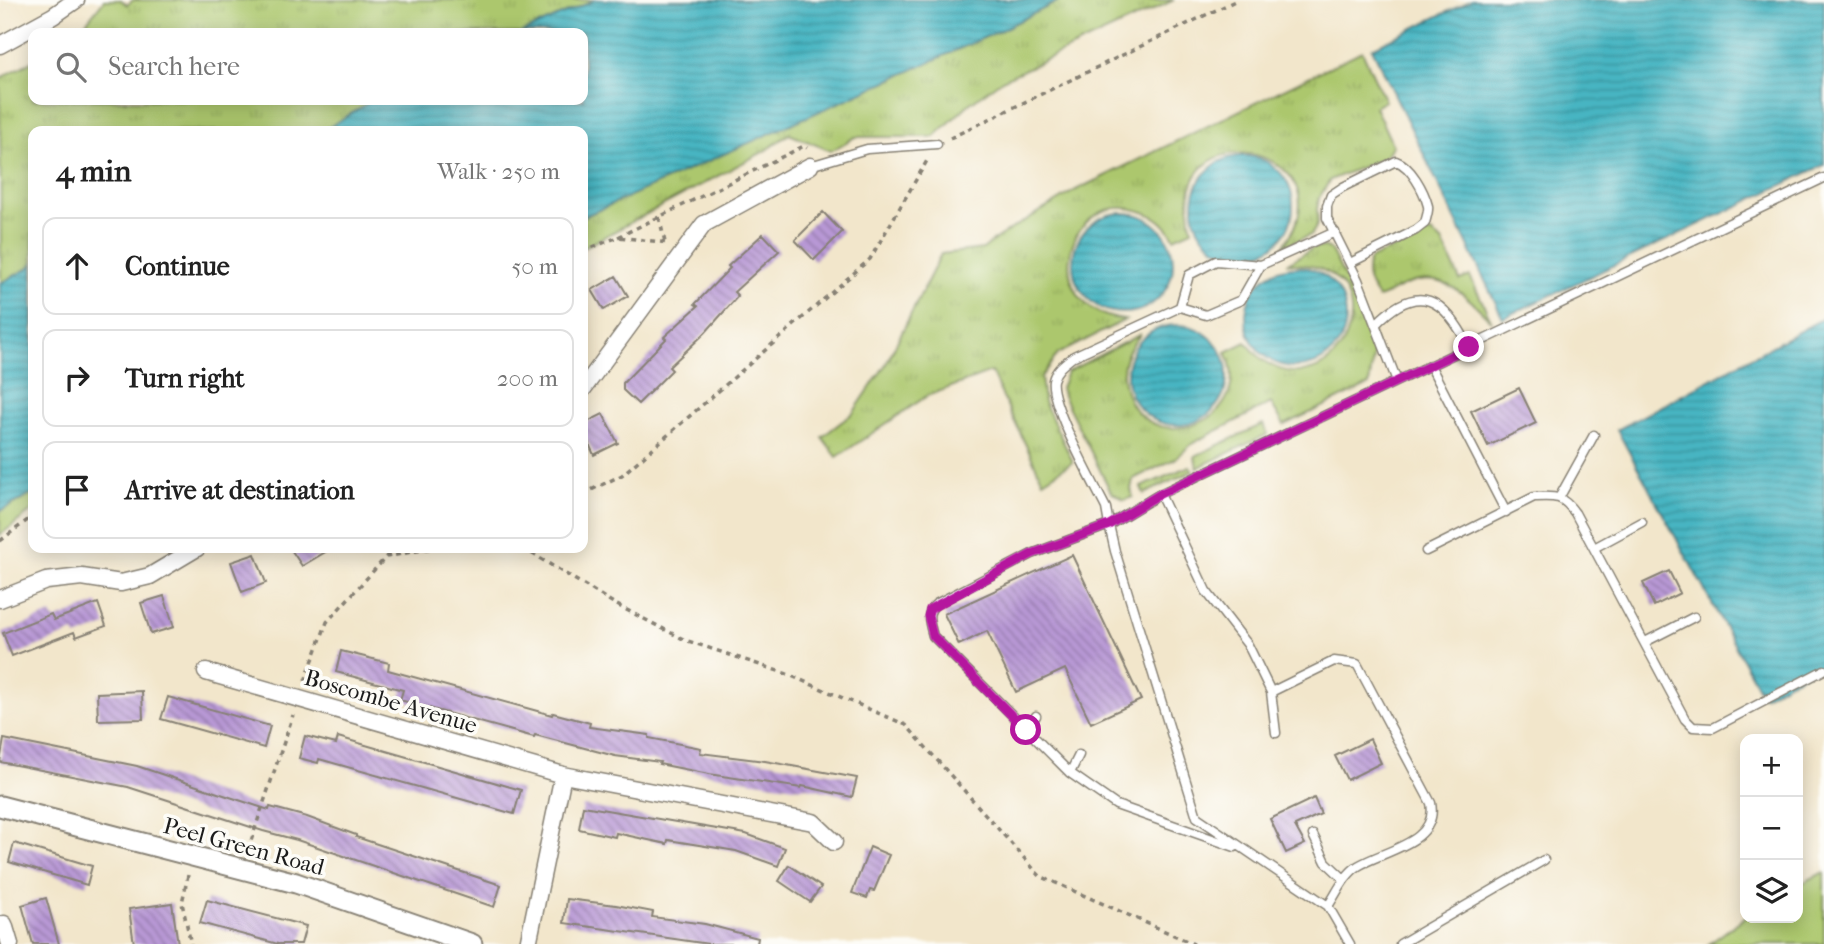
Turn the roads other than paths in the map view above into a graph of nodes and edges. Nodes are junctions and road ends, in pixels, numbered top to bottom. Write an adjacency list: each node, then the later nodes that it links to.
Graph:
1 (76, 0): 2 (street)
2 (31, 28)
3 (28, 30): 4 (street)
4 (0, 45)
5 (937, 144): 6 (lane)
6 (810, 166): 16 (street)
7 (1824, 178): 13 (lane)
8 (1335, 232): 9 (lane); 9 (lane); 10 (lane)
9 (1350, 263): 12 (lane)
10 (1261, 265): 11 (lane); 11 (lane)
11 (1180, 307): 22 (lane)
12 (1376, 324): 13 (lane); 15 (lane)
13 (1469, 347): 14 (lane)
14 (1430, 365): 15 (lane); 20 (lane)
15 (1397, 381): 18 (lane)
16 (588, 382)
17 (1594, 435): 19 (lane)
18 (1160, 494): 22 (lane); 31 (lane)
19 (1559, 498): 20 (lane); 23 (lane)
20 (1506, 512): 24 (lane)
21 (1642, 522): 23 (lane)
22 (1109, 525): 33 (lane); 41 (lane)
23 (1594, 548): 28 (lane)
24 (1426, 551)
25 (189, 553): 26 (street)
26 (0, 599)
27 (1693, 617): 28 (lane)
28 (1645, 642): 29 (lane)
29 (1824, 670)
30 (206, 672): 37 (street, Boscombe Avenue)
31 (1271, 692): 34 (lane); 43 (lane)
32 (1036, 716): 33 (lane)
33 (1026, 730): 36 (lane)
34 (1276, 733)
35 (1079, 755): 36 (lane)
36 (1069, 774): 41 (lane)
37 (563, 775): 40 (street, Boscombe Avenue); 48 (street)
38 (0, 806): 47 (street, Peel Green Road)
39 (1312, 835): 43 (lane)
40 (834, 842)
41 (1248, 851): 44 (lane)
42 (1544, 860): 50 (lane)
43 (1344, 879): 44 (lane)
44 (1328, 906): 49 (lane)
45 (4, 924): 46 (street)
46 (10, 944)
47 (472, 944)
48 (528, 944)
49 (1350, 944)
50 (1400, 944)

